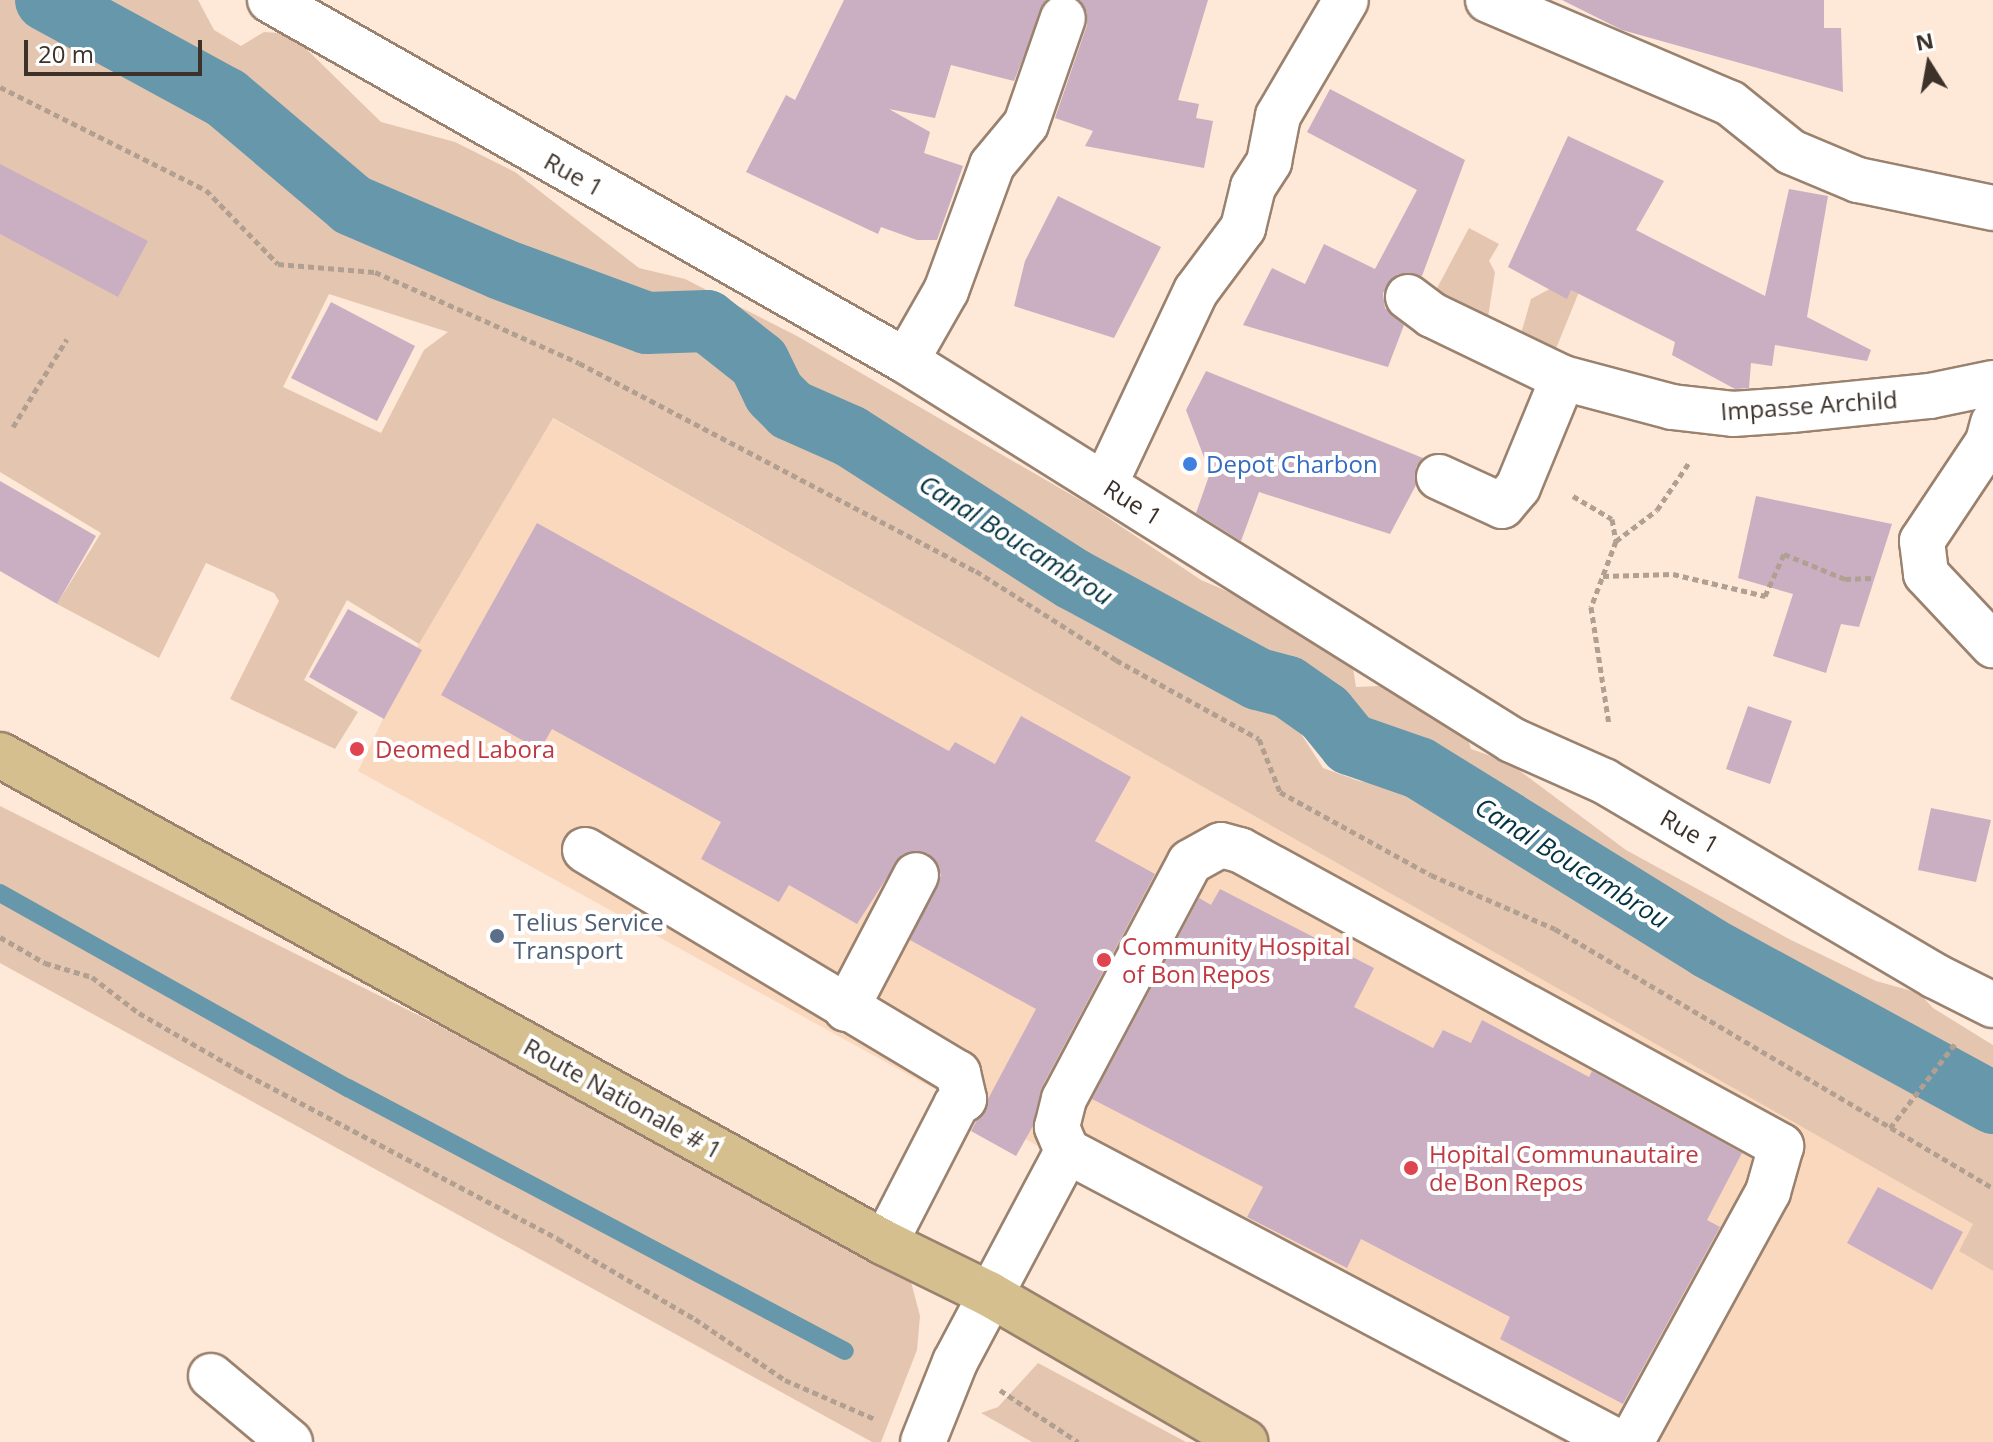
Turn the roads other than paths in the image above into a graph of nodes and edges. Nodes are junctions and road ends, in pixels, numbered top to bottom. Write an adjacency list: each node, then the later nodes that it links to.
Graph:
1 (270, 0): 4 (street, Rue 1)
2 (1346, 0): 13 (street)
3 (1488, 0): 6 (street)
4 (329, 18): 8 (street, Rue 1)
5 (1063, 18): 8 (street)
6 (1993, 208)
7 (1408, 297): 9 (street, Impasse Archild)
8 (906, 361): 13 (street, Rue 1)
9 (1563, 378): 10 (street, Impasse Archild); 12 (street)
10 (1993, 383)
11 (1993, 423): 14 (street)
12 (1439, 477)
13 (1105, 484): 18 (street, Rue 1)
14 (1993, 645)
15 (0, 755): 21 (main road, Route Nationale # 1)
16 (585, 850): 19 (street)
17 (916, 875): 19 (street)
18 (1989, 1002)
19 (846, 1009): 21 (street)
20 (1067, 1151): 22 (street); 27 (street); 28 (street)
21 (885, 1243): 22 (main road, Route Nationale # 1)
22 (989, 1294): 24 (street); 26 (main road, Route Nationale # 1)
23 (211, 1376): 25 (street)
24 (924, 1441)
25 (290, 1442)
26 (1245, 1442)
27 (1618, 1442)
28 (1631, 1442)

